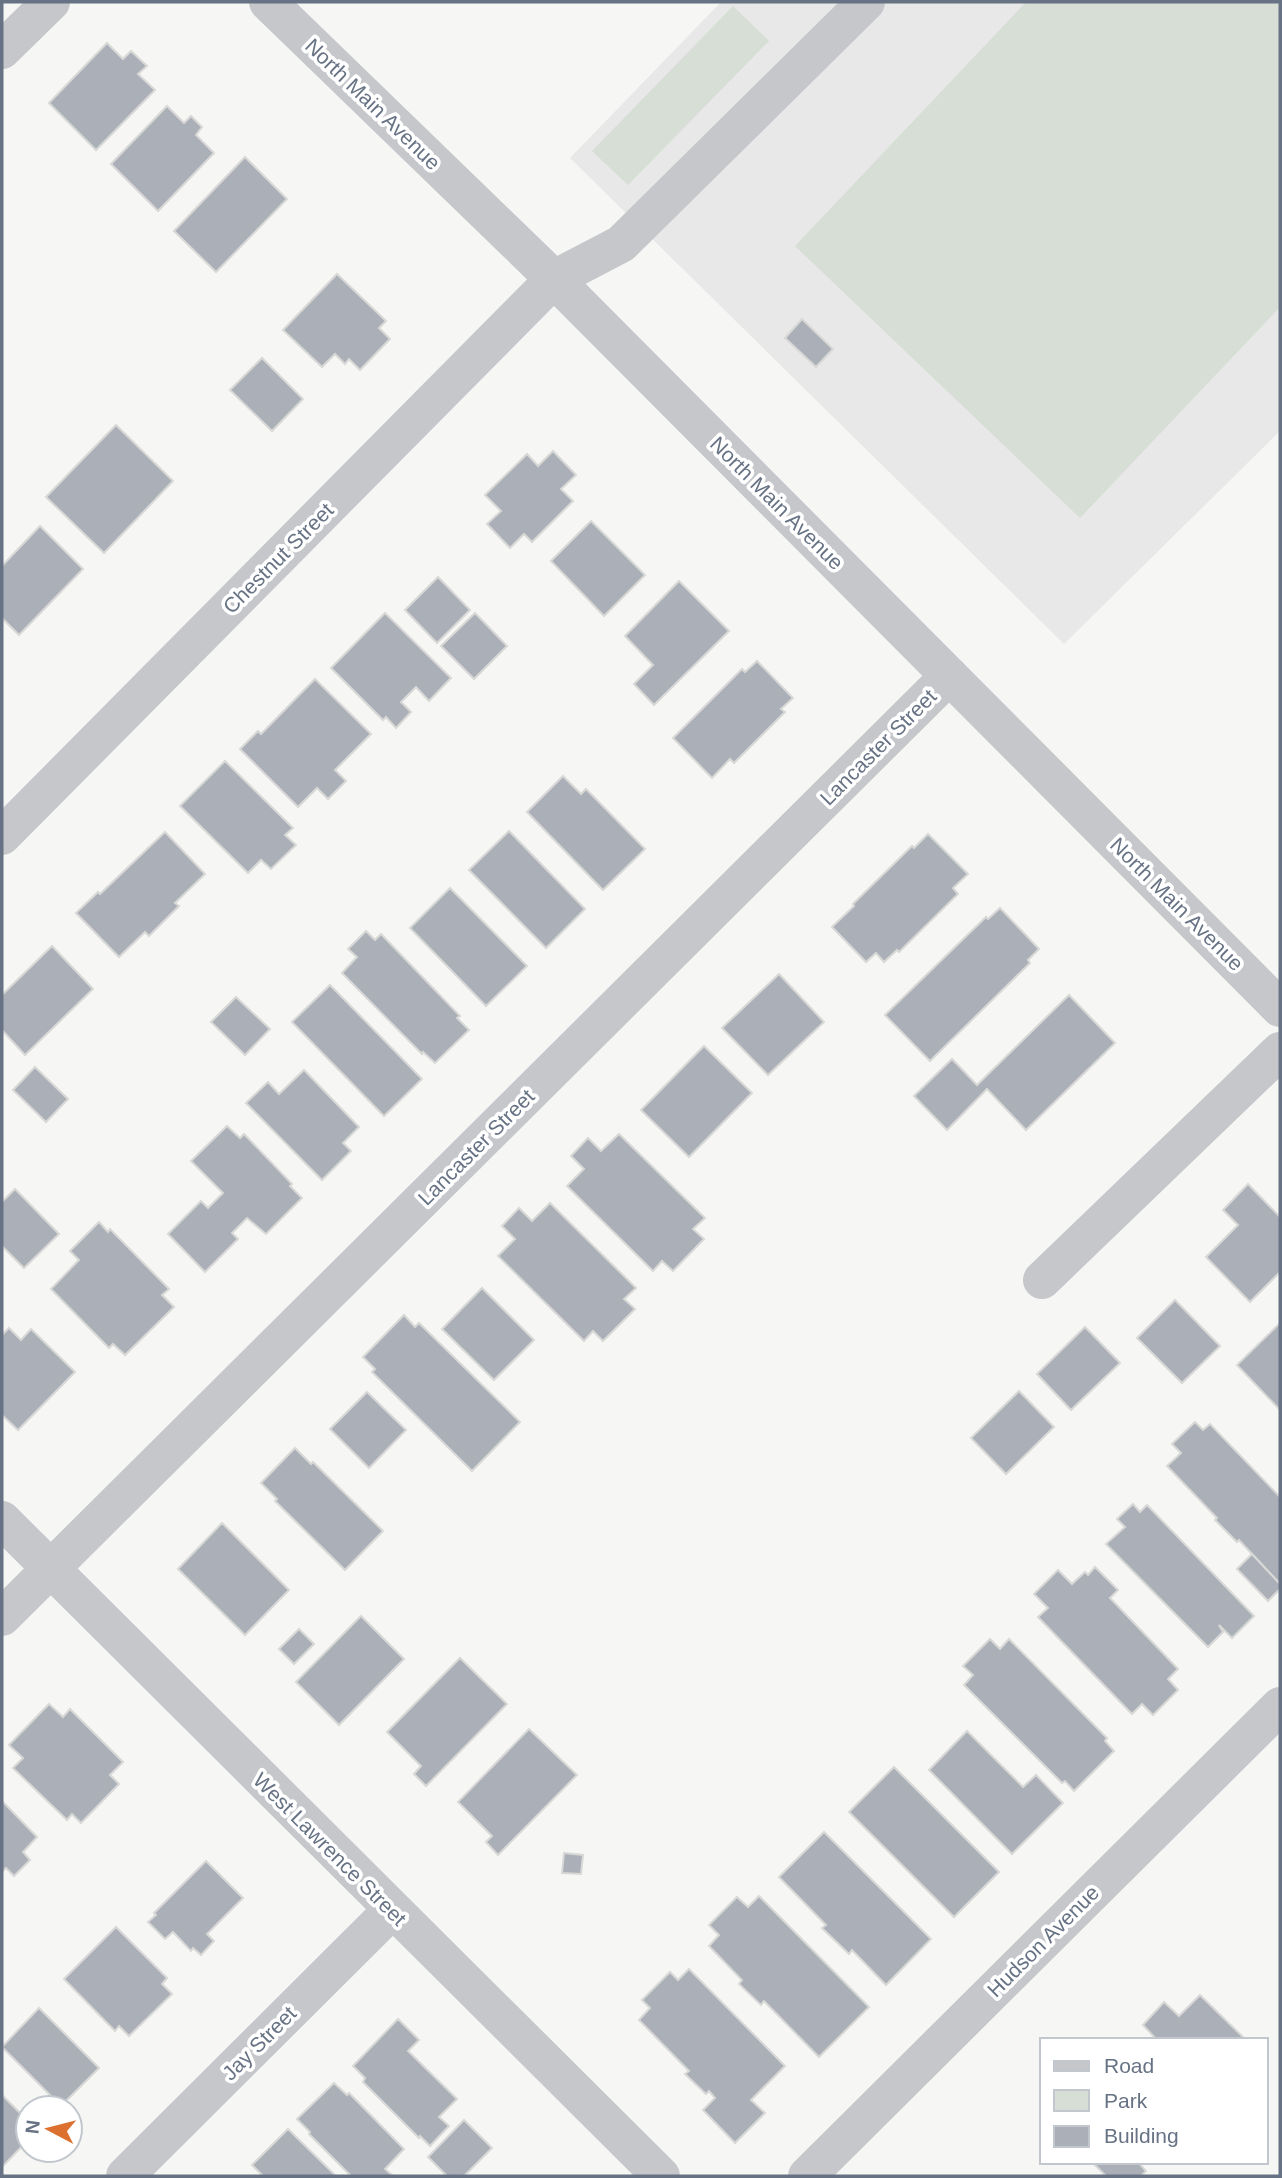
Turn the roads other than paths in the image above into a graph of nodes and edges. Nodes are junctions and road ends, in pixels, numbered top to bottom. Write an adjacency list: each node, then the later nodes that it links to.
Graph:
1 (51, 2): 4 (street)
2 (268, 2): 5 (street, North Main Avenue)
3 (866, 2): 5 (street, Chestnut Street)
4 (2, 50)
5 (554, 279): 6 (street, North Main Avenue); 7 (street, Chestnut Street)
6 (949, 676): 8 (street, North Main Avenue); 12 (street, Lancaster Street)
7 (2, 836)
8 (1280, 1008)
9 (1280, 1051): 10 (street)
10 (1042, 1280)
11 (2, 1520): 12 (street, West Lawrence Street)
12 (50, 1569): 13 (street, Lancaster Street); 15 (street, West Lawrence Street)
13 (2, 1617)
14 (1280, 1706): 18 (street, Hudson Avenue)
15 (392, 1910): 16 (street, Jay Street); 17 (street, West Lawrence Street)
16 (125, 2176)
17 (661, 2176)
18 (807, 2176)

